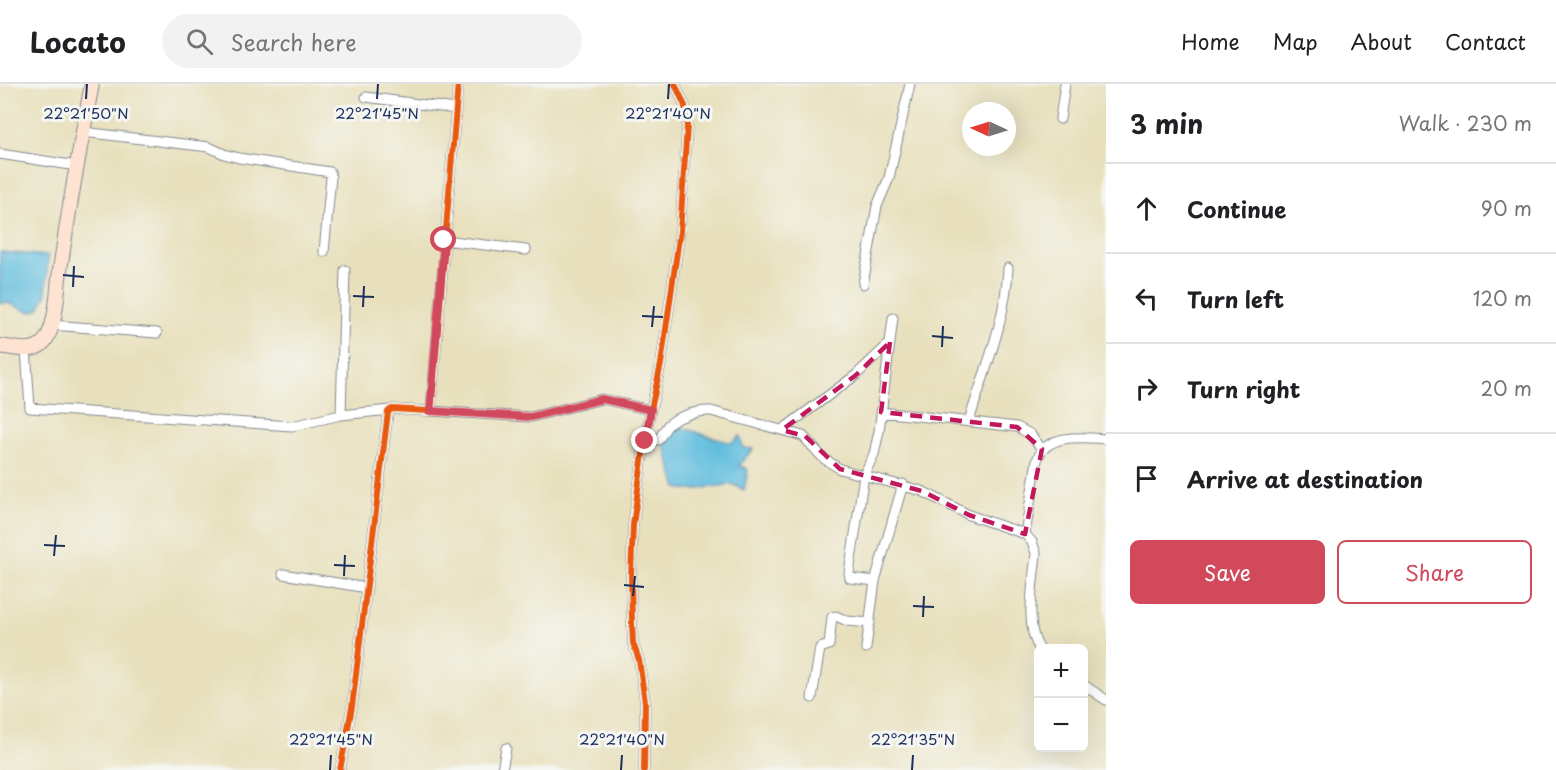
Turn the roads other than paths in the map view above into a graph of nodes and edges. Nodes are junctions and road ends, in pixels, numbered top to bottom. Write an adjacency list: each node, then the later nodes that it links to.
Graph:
1 (92, 84): 9 (main road)
2 (458, 84): 7 (street)
3 (675, 84): 25 (street)
4 (910, 84): 17 (street)
5 (1065, 84): 8 (street)
6 (366, 97): 7 (street)
7 (456, 109): 12 (street)
8 (1060, 119)
9 (83, 132): 11 (main road); 14 (street)
10 (0, 154): 11 (street)
11 (77, 166): 19 (main road)
12 (444, 240): 13 (street); 26 (street)
13 (526, 250)
14 (324, 252)
15 (1008, 268): 29 (street)
16 (345, 270): 28 (street)
17 (863, 284)
18 (893, 318): 21 (street)
19 (51, 325): 20 (street); 23 (main road)
20 (158, 333)
21 (890, 342): 27 (street); 30 (street)
22 (0, 346): 23 (main road)
23 (26, 349): 28 (street)
24 (390, 410): 26 (street); 28 (street); 39 (street)
25 (651, 410): 26 (street); 32 (street)
26 (430, 411)
27 (881, 412): 29 (street); 34 (street)
28 (341, 415)
29 (969, 421): 33 (street)
30 (782, 430): 32 (street); 34 (street)
31 (1106, 440): 33 (street)
32 (645, 441): 49 (street)
33 (1042, 449): 36 (street)
34 (864, 475): 35 (street); 38 (street)
35 (903, 484): 36 (street); 38 (street)
36 (1025, 534): 41 (street)
37 (283, 574): 39 (street)
38 (876, 581): 40 (street)
39 (367, 588): 47 (street)
40 (870, 623): 42 (street); 44 (street)
41 (1037, 644)
42 (866, 648)
43 (1088, 688): 45 (street)
44 (812, 698)
45 (1106, 700)
46 (506, 748): 48 (street)
47 (340, 770)
48 (502, 770)
49 (644, 770)

